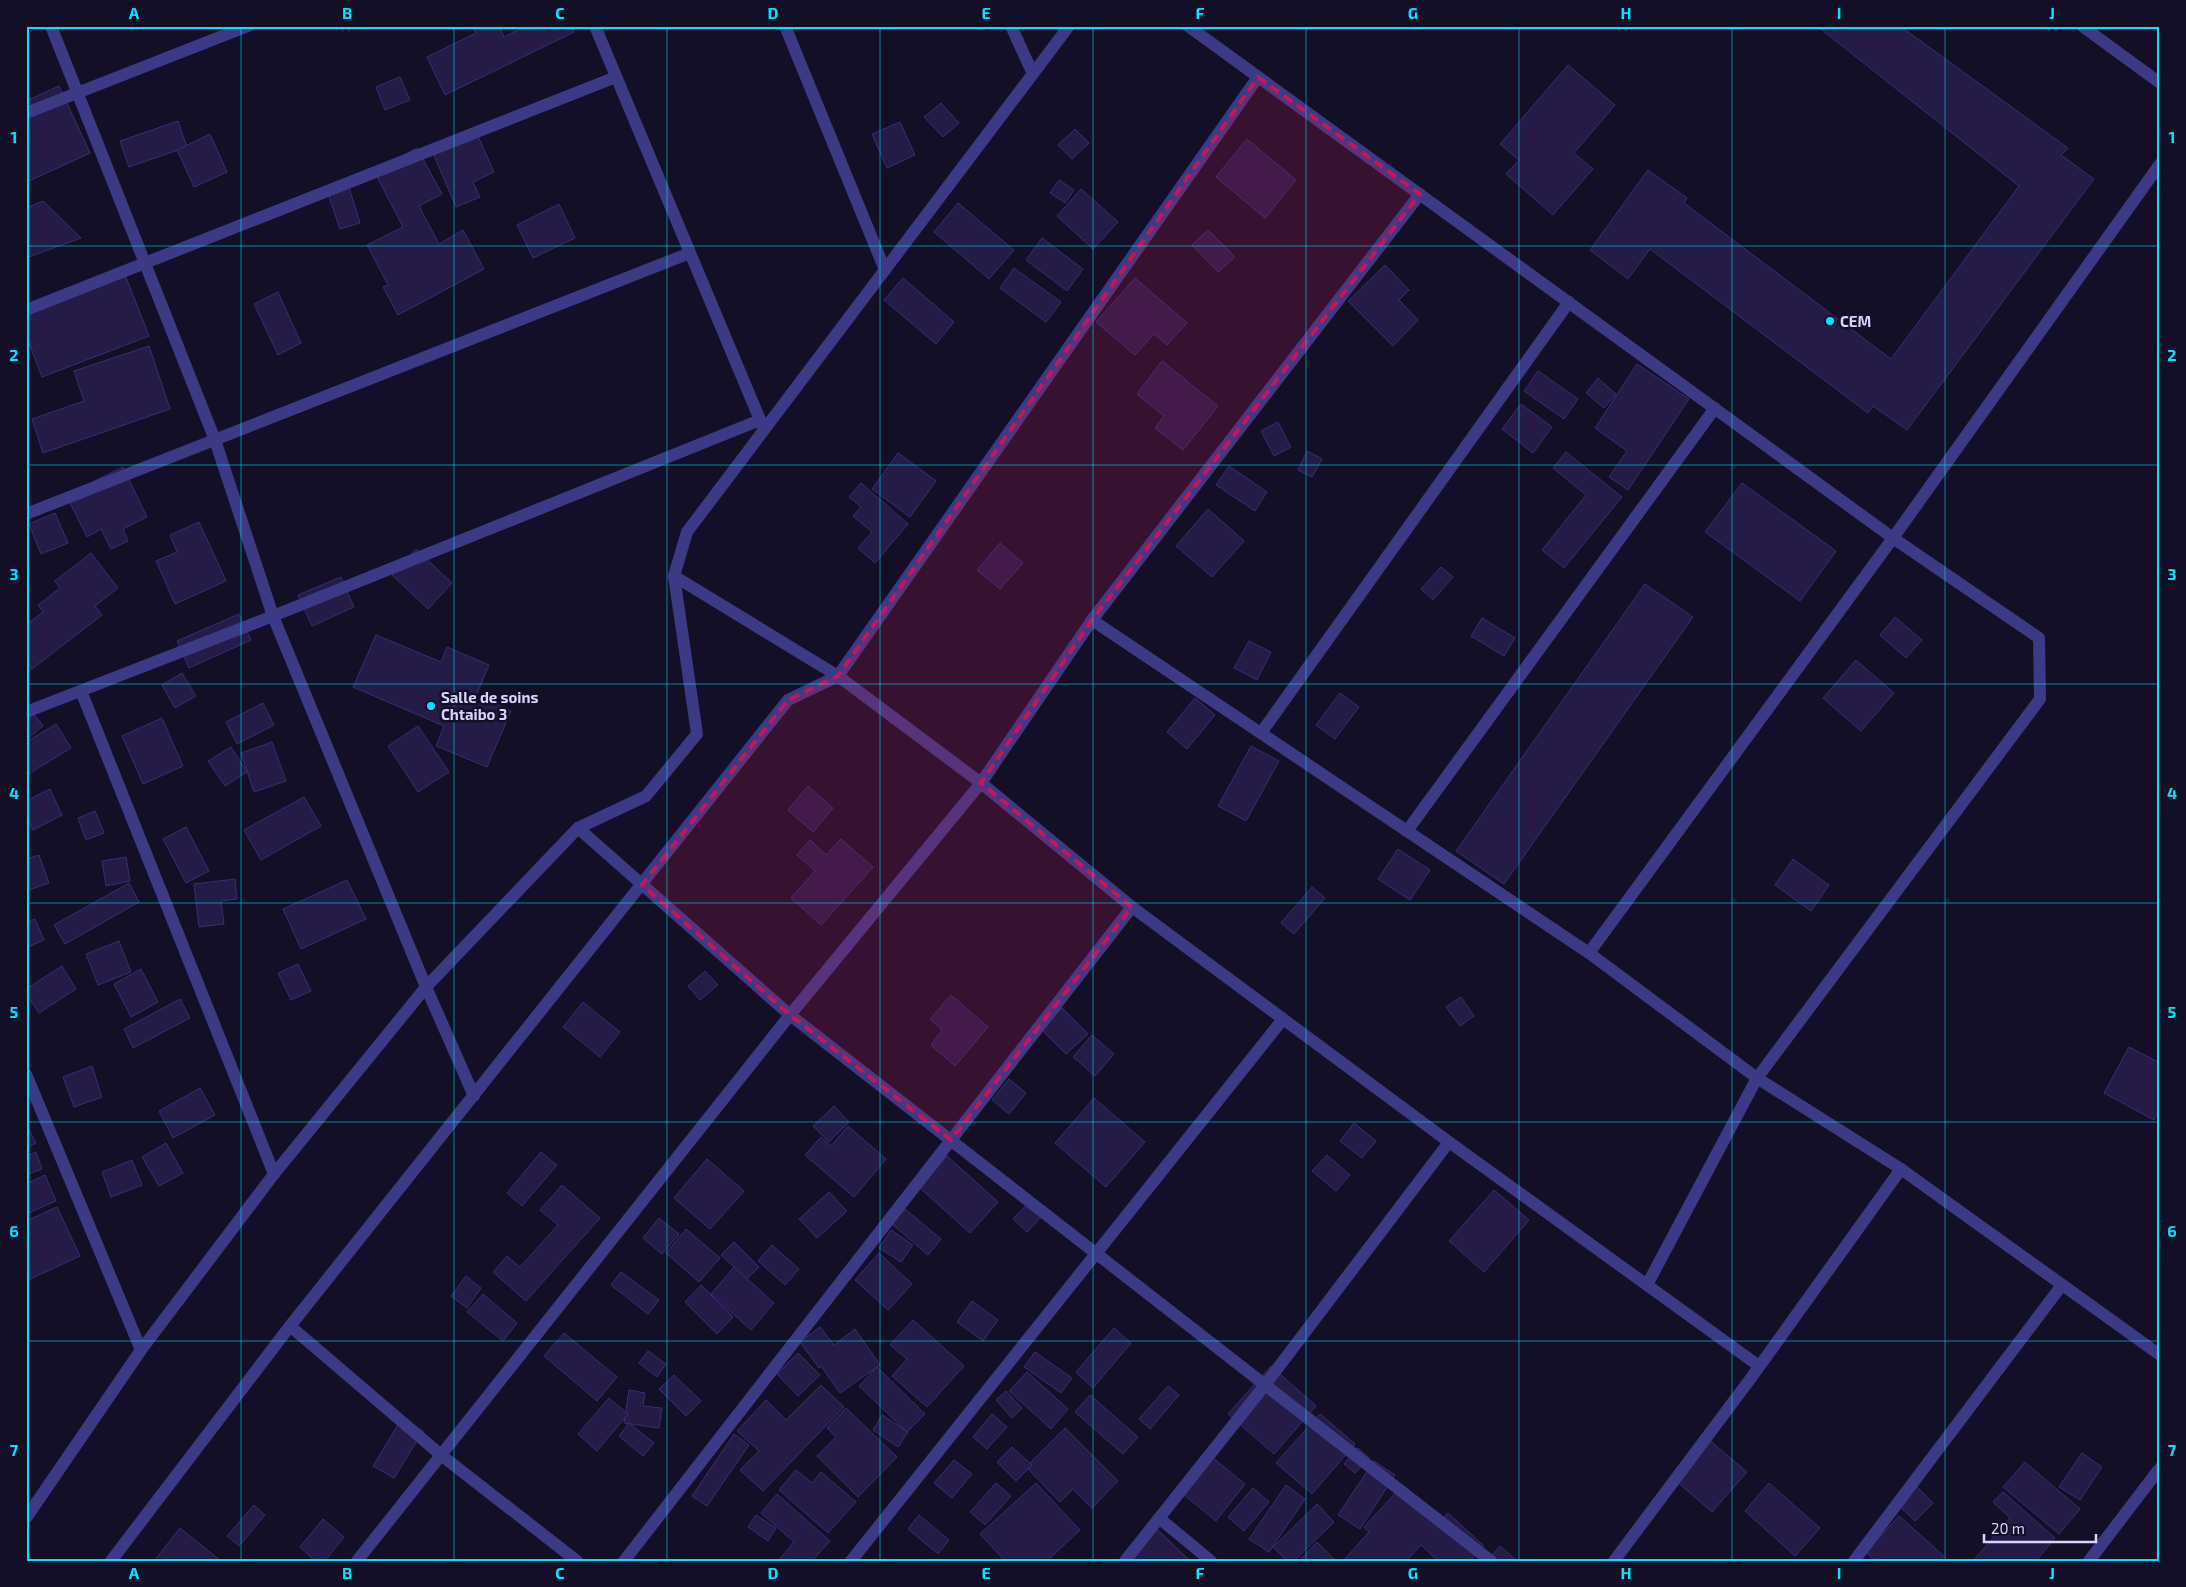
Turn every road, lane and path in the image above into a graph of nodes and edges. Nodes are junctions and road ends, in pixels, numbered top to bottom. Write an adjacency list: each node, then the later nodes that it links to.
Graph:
1 (51, 26): 13 (street)
2 (248, 26): 13 (street)
3 (595, 26): 10 (street)
4 (785, 26): 19 (street)
5 (1011, 26): 9 (street)
6 (1069, 26): 9 (street)
7 (2082, 26): 12 (street)
8 (1190, 27): 11 (street)
9 (1033, 74): 19 (street)
10 (616, 77): 17 (street); 18 (street)
11 (1258, 77): 16 (street); 30 (street)
12 (2160, 83)
13 (77, 93): 14 (street); 18 (street)
14 (26, 113)
15 (2160, 164): 26 (street)
16 (1420, 194): 20 (street); 29 (street)
17 (690, 253): 23 (street); 24 (street)
18 (144, 262): 21 (street); 24 (street)
19 (885, 270): 23 (street)
20 (1569, 302): 22 (street); 33 (street)
21 (26, 310)
22 (1715, 408): 26 (street); 36 (street)
23 (762, 425): 27 (street); 28 (street)
24 (214, 440): 25 (street); 28 (street)
25 (26, 514)
26 (1893, 538): 39 (street); 44 (street)
27 (674, 576): 30 (street); 35 (street)
28 (273, 616): 31 (street); 40 (street)
29 (1092, 620): 33 (street); 34 (street)
30 (838, 676): 34 (street); 37 (street)
31 (82, 691): 32 (street); 49 (street)
32 (26, 712)
33 (1261, 733): 36 (street)
34 (980, 783): 38 (street); 41 (street)
35 (578, 828): 37 (street); 40 (street)
36 (1407, 831): 39 (street)
37 (642, 885): 41 (street); 45 (street)
38 (1132, 907): 42 (street); 46 (street)
39 (1589, 953): 44 (street)
40 (426, 987): 45 (street); 49 (street)
41 (790, 1015): 46 (street); 58 (street)
42 (1283, 1019): 47 (street); 50 (street)
43 (26, 1074): 54 (street)
44 (1757, 1078): 48 (street); 51 (street)
45 (474, 1096): 53 (street)
46 (951, 1140): 50 (street); 65 (street)
47 (1449, 1142): 51 (street); 57 (street)
48 (1901, 1169): 52 (street); 56 (street)
49 (274, 1174): 54 (street)
50 (1095, 1253): 57 (street); 66 (street)
51 (1647, 1285): 56 (street)
52 (2062, 1285): 55 (street); 71 (street)
53 (290, 1326): 58 (street); 62 (street)
54 (141, 1350): 60 (street)
55 (2160, 1355)
56 (1760, 1366): 70 (street)
57 (1265, 1385): 61 (street); 69 (street)
58 (441, 1455): 63 (street); 64 (street)
59 (2160, 1468): 72 (street)
60 (26, 1518)
61 (1159, 1518): 67 (street); 68 (street)
62 (111, 1561)
63 (357, 1561)
64 (577, 1561)
65 (624, 1561)
66 (851, 1561)
67 (1125, 1561)
68 (1211, 1561)
69 (1491, 1561)
70 (1614, 1561)
71 (1854, 1561)
72 (2089, 1561)

